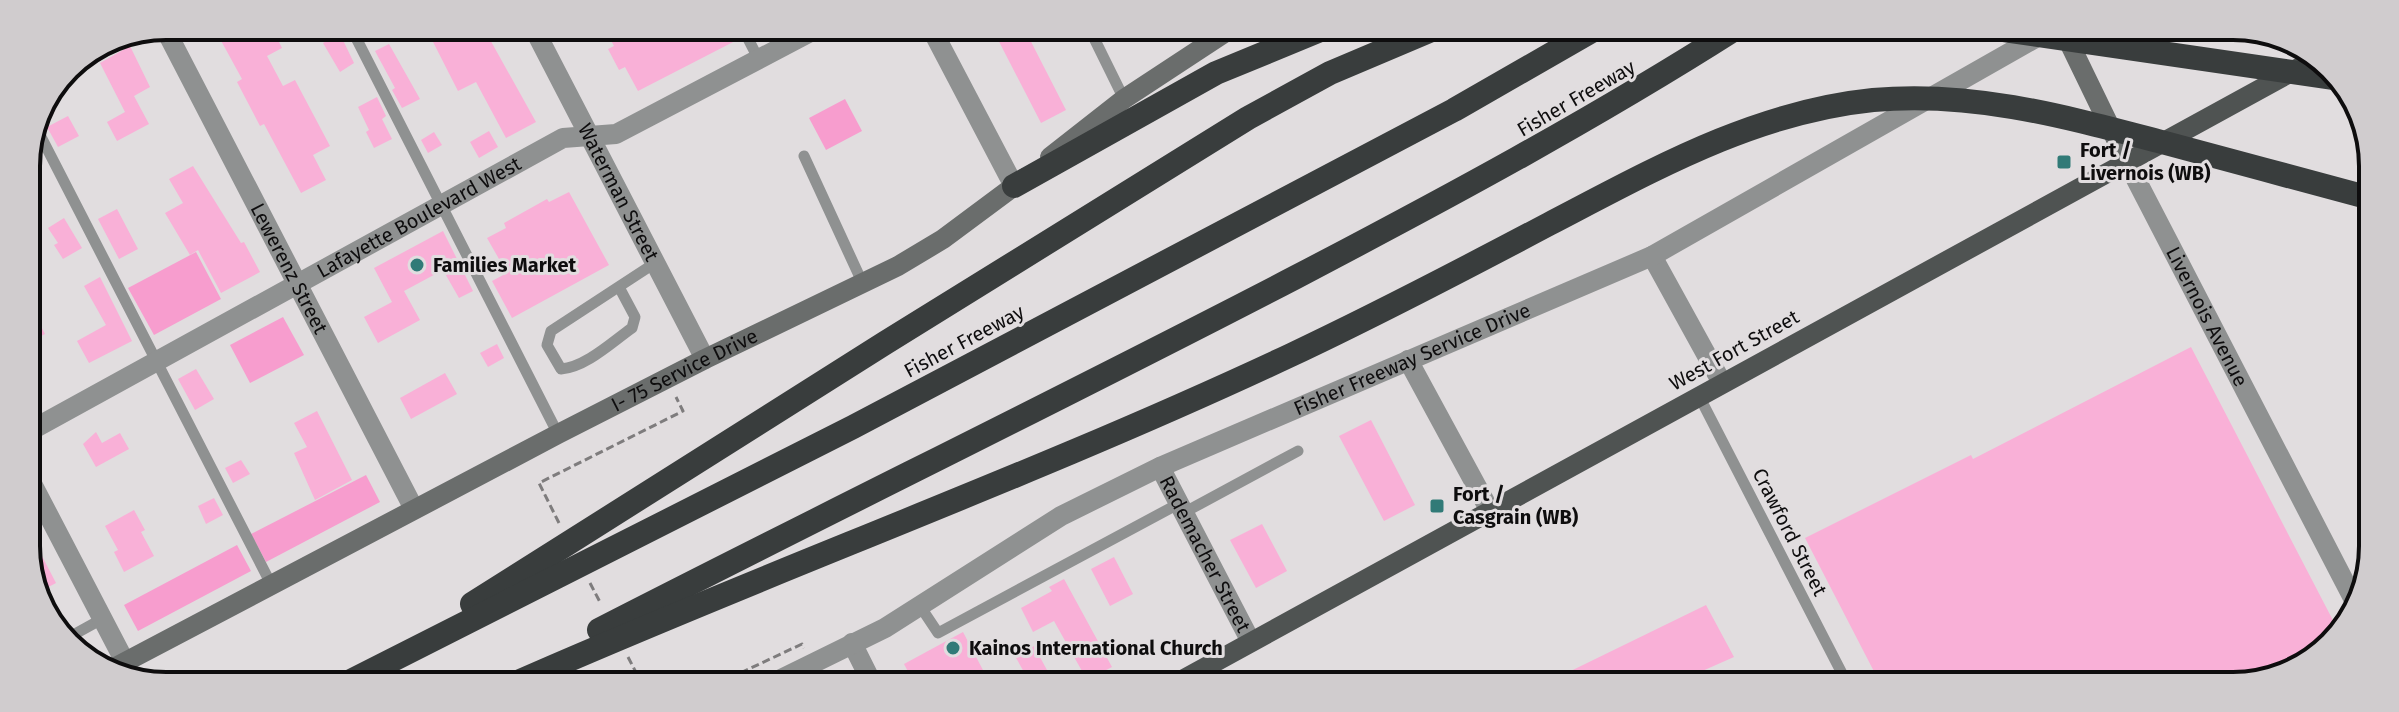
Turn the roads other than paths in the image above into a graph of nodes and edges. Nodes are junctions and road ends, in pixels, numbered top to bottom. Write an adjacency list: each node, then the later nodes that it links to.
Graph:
1 (171, 40): 30 (street, Lewerenz Street)
2 (357, 40): 26 (lane)
3 (540, 40): 20 (street, Waterman Street)
4 (749, 40): 16 (lane)
5 (796, 40): 16 (street, Lafayette Boulevard West)
6 (937, 40): 24 (street)
7 (1095, 40): 19 (lane)
8 (1214, 40): 19 (main road, I- 75 Service Drive)
9 (1296, 40): 24 (highway)
10 (1408, 40): 54 (highway)
11 (1576, 40): 55 (highway, Fisher Freeway)
12 (1718, 40): 56 (highway, Fisher Freeway)
13 (2031, 40): 27 (street, Fisher Freeway Service Drive)
14 (2068, 40): 23 (main road, Livernois Avenue)
15 (2073, 40): 18 (highway)
16 (759, 60): 20 (street, Lafayette Boulevard West)
17 (2306, 64): 23 (main road, West Fort Street)
18 (2321, 76)
19 (1124, 99): 24 (main road, I- 75 Service Drive)
20 (589, 136): 26 (street, Lafayette Boulevard West); 28 (street, Waterman Street)
21 (43, 140): 34 (lane)
22 (804, 156): 29 (lane)
23 (2127, 162): 35 (main road, West Fort Street); 46 (street, Livernois Avenue)
24 (1014, 186): 29 (main road, I- 75 Service Drive)
25 (2359, 195): 57 (highway)
26 (442, 205): 30 (street, Lafayette Boulevard West); 38 (lane)
27 (1652, 256): 33 (street, Fisher Freeway Service Drive); 35 (street)
28 (655, 263): 31 (lane); 32 (street, Waterman Street)
29 (863, 284): 32 (main road, I- 75 Service Drive)
30 (297, 285): 34 (street, Lafayette Boulevard West); 42 (street, Lewerenz Street)
31 (619, 287): 31 (lane)
32 (705, 359): 38 (main road, I- 75 Service Drive)
33 (1408, 360): 40 (street, Fisher Freeway Service Drive); 44 (street)
34 (158, 361): 37 (street, Lafayette Boulevard West); 45 (lane)
35 (1722, 383): 36 (main road, West Fort Street)
36 (1699, 396): 44 (main road, West Fort Street); 61 (lane, Crawford Street)
37 (40, 425)
38 (558, 434): 42 (main road, I- 75 Service Drive)
39 (1298, 451): 41 (lane)
40 (1160, 467): 41 (street, Rademacher Street); 47 (street, Fisher Freeway Service Drive)
41 (1182, 507): 47 (lane); 50 (street, Rademacher Street)
42 (414, 509): 45 (main road, I- 75 Service Drive)
43 (40, 510): 48 (street)
44 (1490, 511): 50 (main road, West Fort Street)
45 (271, 584): 53 (main road, I- 75 Service Drive)
46 (2350, 592)
47 (920, 606): 51 (street, Fisher Freeway Service Drive)
48 (102, 619): 49 (lane); 52 (street)
49 (76, 634)
50 (1251, 642): 60 (main road, West Fort Street)
51 (852, 643): 58 (street, Fisher Freeway Service Drive); 59 (street)
52 (116, 661)
53 (122, 664)
54 (364, 672)
55 (368, 672)
56 (517, 672)
57 (541, 672)
58 (795, 672)
59 (866, 672)
60 (1197, 672)
61 (1841, 672)

